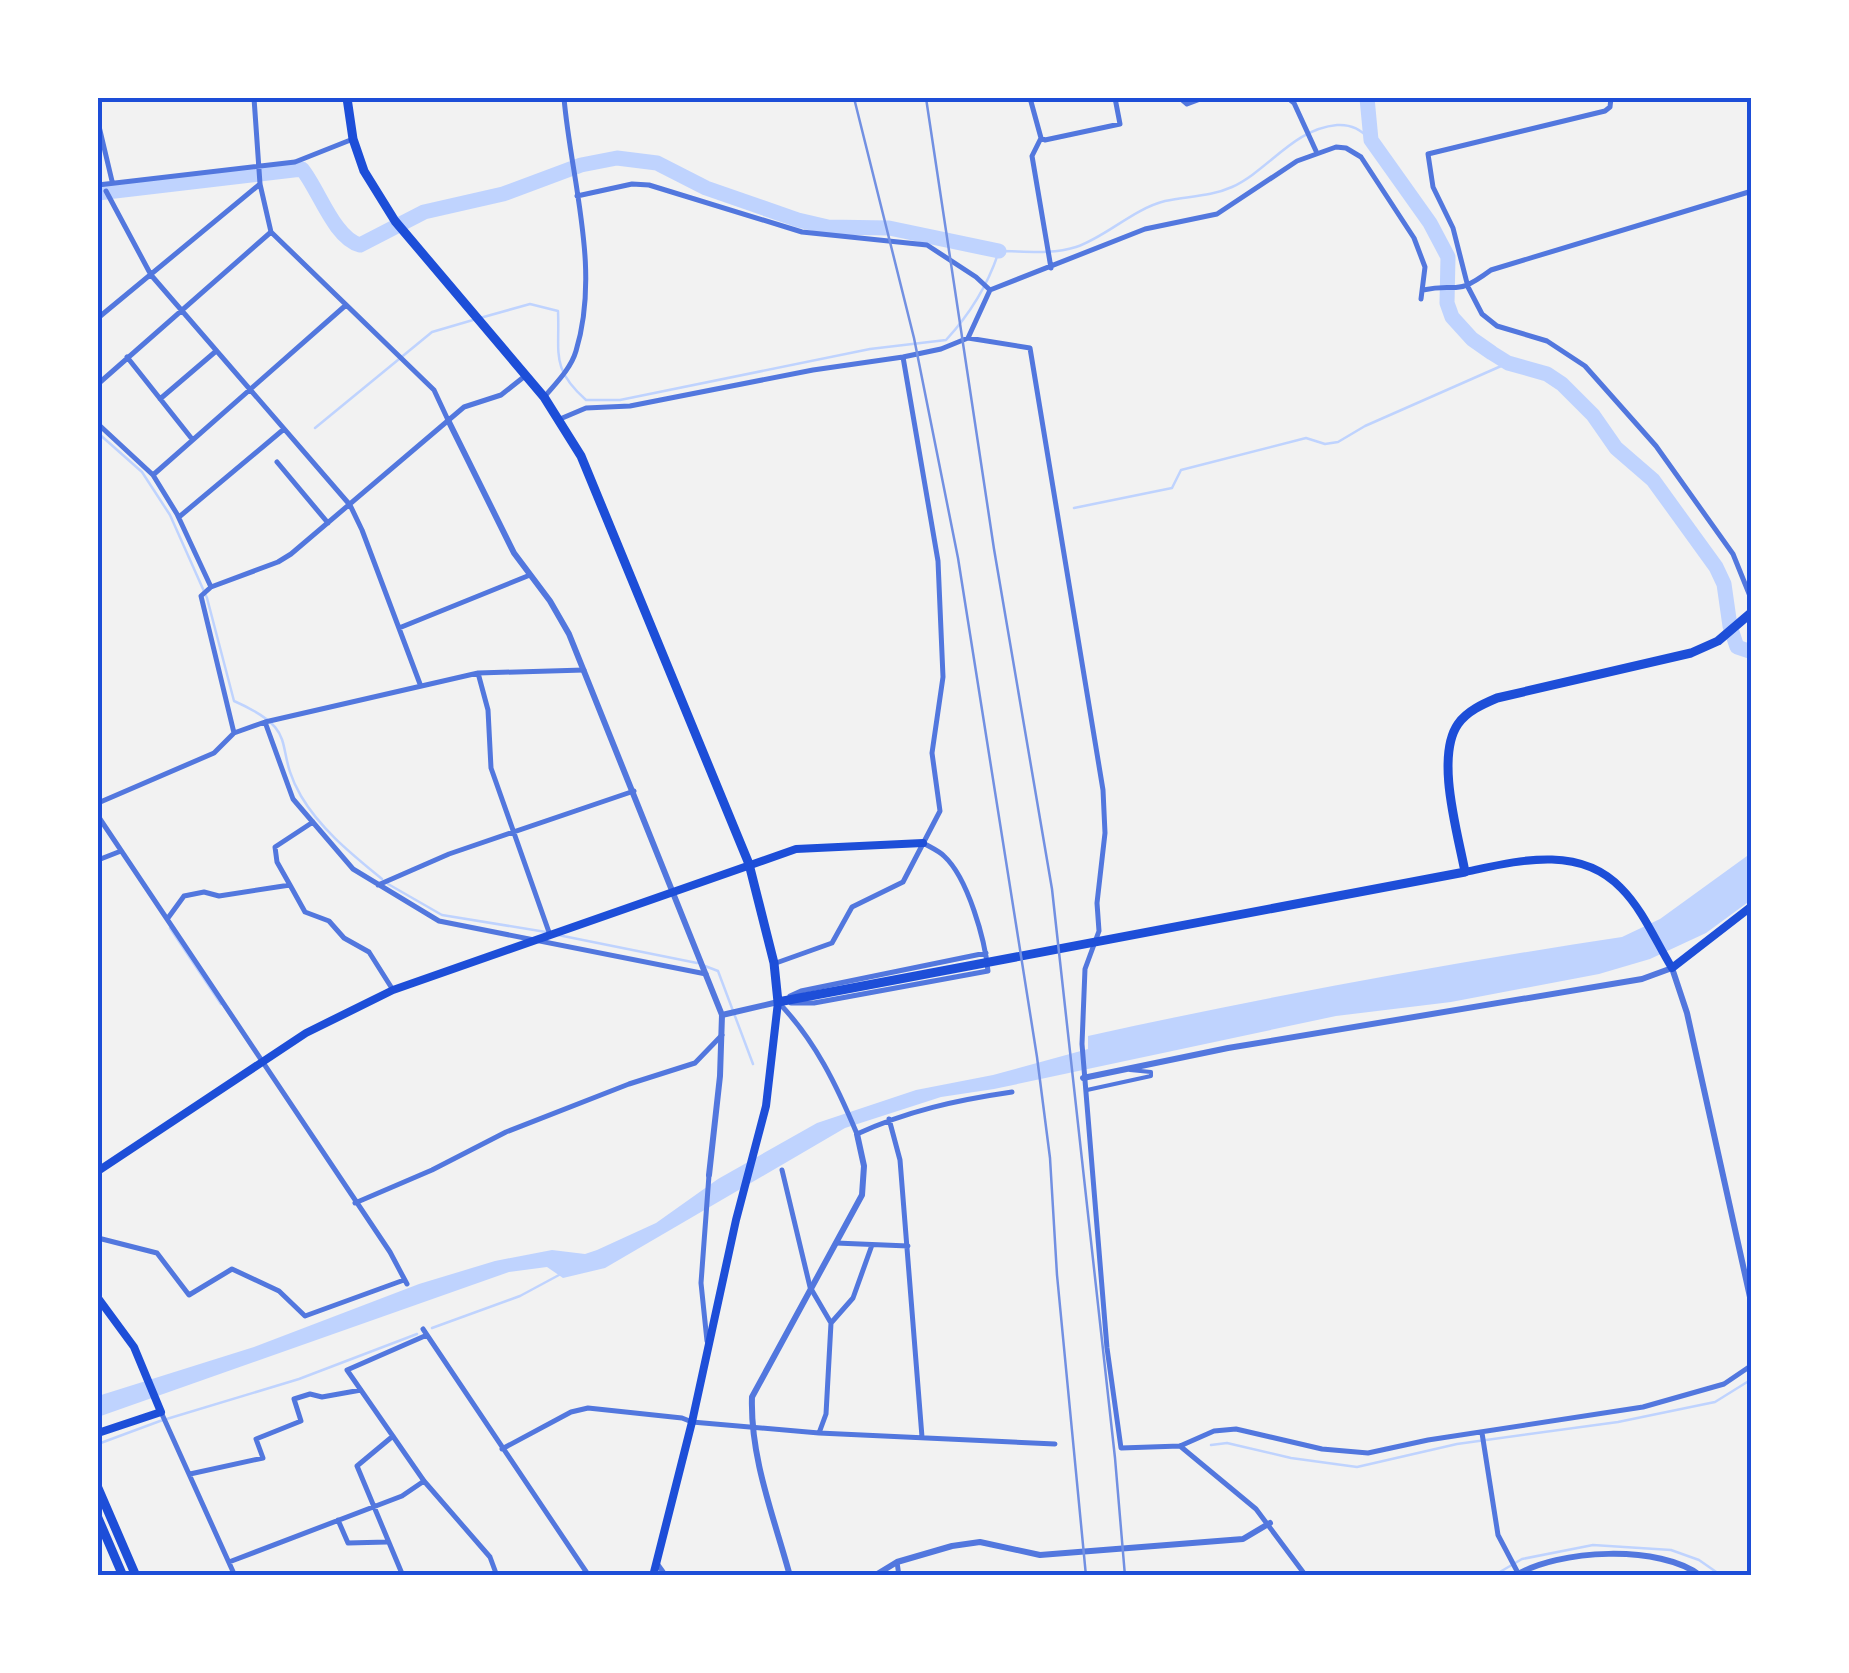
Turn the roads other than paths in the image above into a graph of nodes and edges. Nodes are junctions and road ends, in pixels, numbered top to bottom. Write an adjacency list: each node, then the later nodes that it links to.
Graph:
1 (254, 98): 14 (street)
2 (347, 98): 12 (main road)
3 (564, 98): 20 (street)
4 (1030, 98): 11 (street)
5 (1115, 98): 11 (street)
6 (1180, 98): 7 (street)
7 (1203, 98)
8 (1288, 98): 13 (street)
9 (1611, 98): 24 (street)
10 (98, 122): 15 (street)
11 (1041, 138): 22 (street)
12 (353, 139): 14 (street); 35 (main road)
13 (1317, 152): 22 (street); 25 (street)
14 (259, 168): 15 (street); 16 (street)
15 (112, 181): 17 (street)
16 (260, 184): 21 (street); 23 (street)
17 (98, 185)
18 (106, 191): 23 (street)
19 (1752, 192): 24 (street)
20 (576, 196): 26 (street); 38 (street)
21 (272, 232): 28 (street); 29 (street)
22 (1050, 266): 26 (street)
23 (151, 275): 29 (street); 30 (street)
24 (1468, 288): 25 (street); 52 (street)
25 (1425, 289): 27 (street)
26 (990, 290): 31 (street)
27 (1421, 299)
28 (346, 305): 37 (street); 40 (street)
29 (180, 312): 32 (street); 33 (street)
30 (98, 318)
31 (968, 338): 34 (street); 87 (street)
32 (216, 352): 37 (street); 39 (street)
33 (127, 357): 36 (street); 39 (street)
34 (903, 357): 41 (street); 65 (street)
35 (525, 375): 38 (main road); 40 (street)
36 (98, 384)
37 (250, 389): 43 (street); 44 (street)
38 (544, 398): 41 (main road)
39 (160, 399): 44 (street)
40 (448, 420): 47 (street); 50 (street)
41 (560, 420): 68 (main road)
42 (98, 424): 46 (street)
43 (284, 429): 47 (street); 48 (street)
44 (192, 439): 46 (street)
45 (277, 462): 49 (street)
46 (153, 475): 48 (street)
47 (350, 505): 49 (street); 54 (street)
48 (178, 518): 51 (street)
49 (328, 523): 51 (street)
50 (530, 575): 54 (street); 55 (street)
51 (211, 587): 59 (street)
52 (1752, 601)
53 (1752, 612): 69 (main road)
54 (399, 628): 57 (street)
55 (585, 670): 56 (street); 60 (street)
56 (478, 672): 57 (street); 64 (street)
57 (420, 684): 58 (street)
58 (265, 722): 59 (street); 63 (street)
59 (234, 733): 61 (street)
60 (634, 791): 64 (street); 72 (street)
61 (98, 803)
62 (98, 816): 66 (street)
63 (312, 822): 70 (street); 71 (street)
64 (514, 832): 71 (street); 75 (street)
65 (922, 842): 68 (main road); 77 (street); 78 (street)
66 (121, 850): 67 (street); 74 (street)
67 (98, 860)
68 (749, 864): 72 (main road); 78 (main road)
69 (1465, 872): 79 (main road); 82 (main road)
70 (290, 885): 74 (street); 81 (street)
71 (378, 885): 76 (street)
72 (675, 893): 75 (main road); 80 (street)
73 (1752, 906): 79 (main road)
74 (168, 919): 85 (street)
75 (550, 935): 76 (main road)
76 (536, 940): 80 (street); 81 (main road)
77 (986, 953): 82 (street); 82 (street)
78 (774, 963): 82 (main road)
79 (1672, 968): 86 (street); 102 (street)
80 (706, 974): 83 (street)
81 (393, 990): 85 (main road)
82 (778, 1002): 83 (street); 91 (street); 104 (main road)
83 (722, 1016): 84 (street)
84 (724, 1033): 94 (street); 95 (street)
85 (263, 1060): 93 (main road); 95 (street)
86 (1120, 1070): 87 (street); 88 (street)
87 (1083, 1077): 116 (street)
88 (1087, 1090)
89 (1012, 1092): 90 (street)
90 (890, 1119): 91 (street); 99 (street)
91 (857, 1134): 97 (street)
92 (782, 1170): 100 (street)
93 (98, 1171)
94 (709, 1175): 104 (street)
95 (355, 1203): 96 (street)
96 (98, 1238)
97 (835, 1243): 98 (street); 100 (street)
98 (872, 1245): 99 (street); 103 (street)
99 (908, 1246): 114 (street)
100 (810, 1287): 103 (street); 109 (street)
101 (98, 1298): 107 (main road)
102 (1752, 1306)
103 (831, 1323): 111 (street)
104 (708, 1346): 108 (main road)
105 (1752, 1366): 112 (street)
106 (361, 1390): 113 (street); 117 (street); 118 (street)
107 (161, 1412): 110 (main road); 118 (street)
108 (692, 1422): 109 (street); 117 (street); 127 (main road)
109 (751, 1426): 111 (street); 138 (street)
110 (98, 1433)
111 (819, 1433): 114 (street)
112 (1482, 1433): 116 (street); 129 (street)
113 (393, 1436): 119 (street); 121 (street)
114 (922, 1436): 115 (street)
115 (1056, 1444)
116 (1180, 1446): 124 (street)
117 (502, 1450): 135 (street)
118 (190, 1474): 126 (street)
119 (424, 1480): 121 (street); 134 (street)
120 (98, 1488): 131 (main road)
121 (374, 1505): 123 (street); 125 (street)
122 (98, 1518): 130 (main road)
123 (338, 1520): 125 (street); 126 (street)
124 (1270, 1523): 128 (street); 141 (street)
125 (387, 1542): 133 (street)
126 (229, 1562): 132 (street)
127 (656, 1562): 136 (main road); 137 (street)
128 (898, 1562): 139 (street); 140 (street)
129 (1516, 1574): 142 (street)
130 (123, 1576)
131 (136, 1576)
132 (235, 1576)
133 (403, 1576)
134 (497, 1576)
135 (590, 1576)
136 (652, 1576)
137 (666, 1576)
138 (790, 1576)
139 (874, 1576)
140 (900, 1576)
141 (1306, 1576)
142 (1701, 1576)

